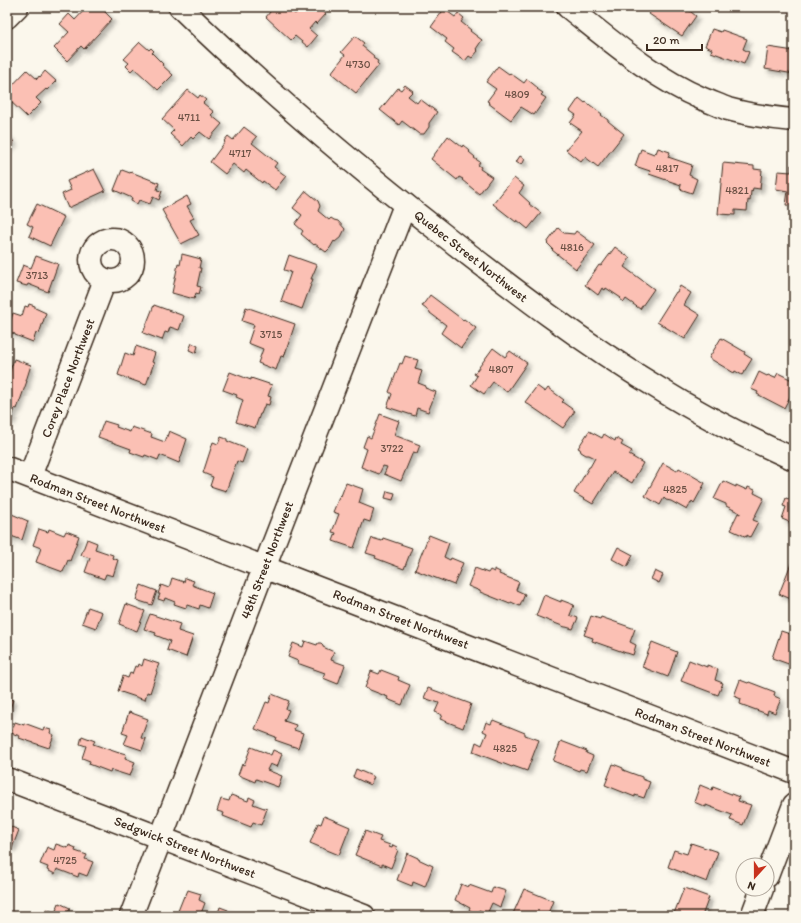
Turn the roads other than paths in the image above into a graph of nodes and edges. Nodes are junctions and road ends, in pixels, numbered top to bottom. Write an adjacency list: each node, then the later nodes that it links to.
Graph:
1 (17, 7): 4 (street)
2 (180, 7): 6 (street, Quebec Street Northwest)
3 (568, 7): 5 (street)
4 (7, 17)
5 (794, 120)
6 (405, 205): 8 (street, Quebec Street Northwest); 11 (street, 48th Street Northwest)
7 (105, 280): 10 (street, Corey Place Northwest)
8 (794, 459)
9 (7, 468): 10 (street, Rodman Street Northwest)
10 (30, 476): 11 (street, Rodman Street Northwest)
11 (264, 567): 12 (street, Rodman Street Northwest); 15 (street, 48th Street Northwest)
12 (794, 772)
13 (7, 779): 15 (street, Sedgwick Street Northwest)
14 (794, 805): 16 (street)
15 (161, 838): 18 (street, 48th Street Northwest); 19 (street, Sedgwick Street Northwest)
16 (774, 857)
17 (759, 897): 20 (street)
18 (131, 916)
19 (364, 916)
20 (752, 916)

